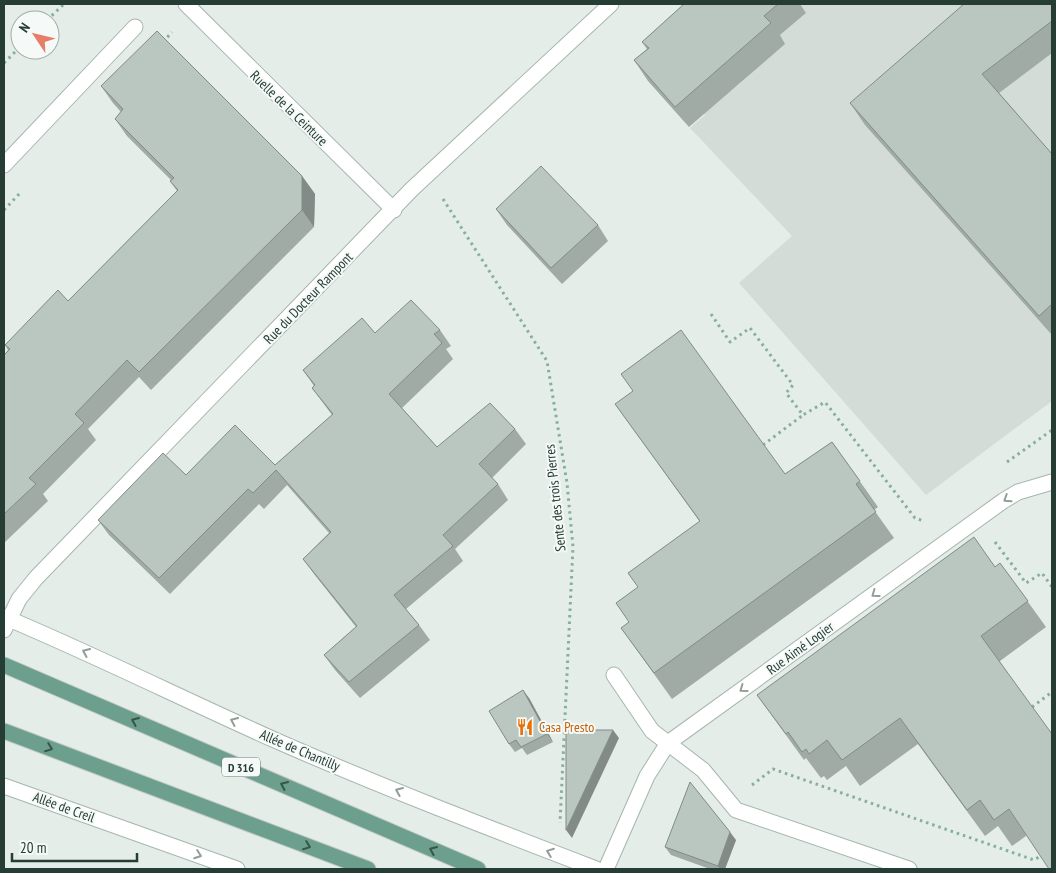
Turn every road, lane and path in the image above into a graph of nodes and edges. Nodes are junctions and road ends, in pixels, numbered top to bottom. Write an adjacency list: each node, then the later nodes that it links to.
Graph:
1 (186, 4): 6 (street, Ruelle de la Ceinture)
2 (611, 4): 5 (street, Rue du Docteur Rampont)
3 (135, 27): 4 (street)
4 (4, 165)
5 (427, 176): 6 (street, Rue du Docteur Rampont); 26 (path, Sente des trois Pierres)
6 (394, 210): 16 (street, Rue du Docteur Rampont)
7 (711, 314): 8 (path)
8 (803, 415): 10 (path); 13 (path)
9 (1052, 430): 11 (path)
10 (763, 445)
11 (1004, 464)
12 (1052, 482): 14 (street, Rue Aimé Logier, one-way to 14)
13 (932, 515)
14 (978, 519): 15 (path); 22 (street, Rue Aimé Logier, one-way to 22)
15 (1052, 586)
16 (5, 621): 26 (street, Allée de Chantilly, one-way to 16)
17 (4, 665): 29 (main road, D 316, one-way to 17)
18 (614, 674): 22 (street)
19 (1052, 692): 20 (path)
20 (1032, 706)
21 (4, 731): 28 (main road, one-way to 28)
22 (668, 743): 24 (street); 31 (street, Rue Aimé Logier)
23 (4, 786): 27 (street, Allée de Creil, one-way to 27)
24 (729, 802): 25 (path); 32 (street)
25 (1046, 852)
26 (558, 855): 30 (street, Allée de Chantilly)
27 (237, 869)
28 (368, 869)
29 (478, 869)
30 (596, 869)
31 (606, 869)
32 (908, 869)

